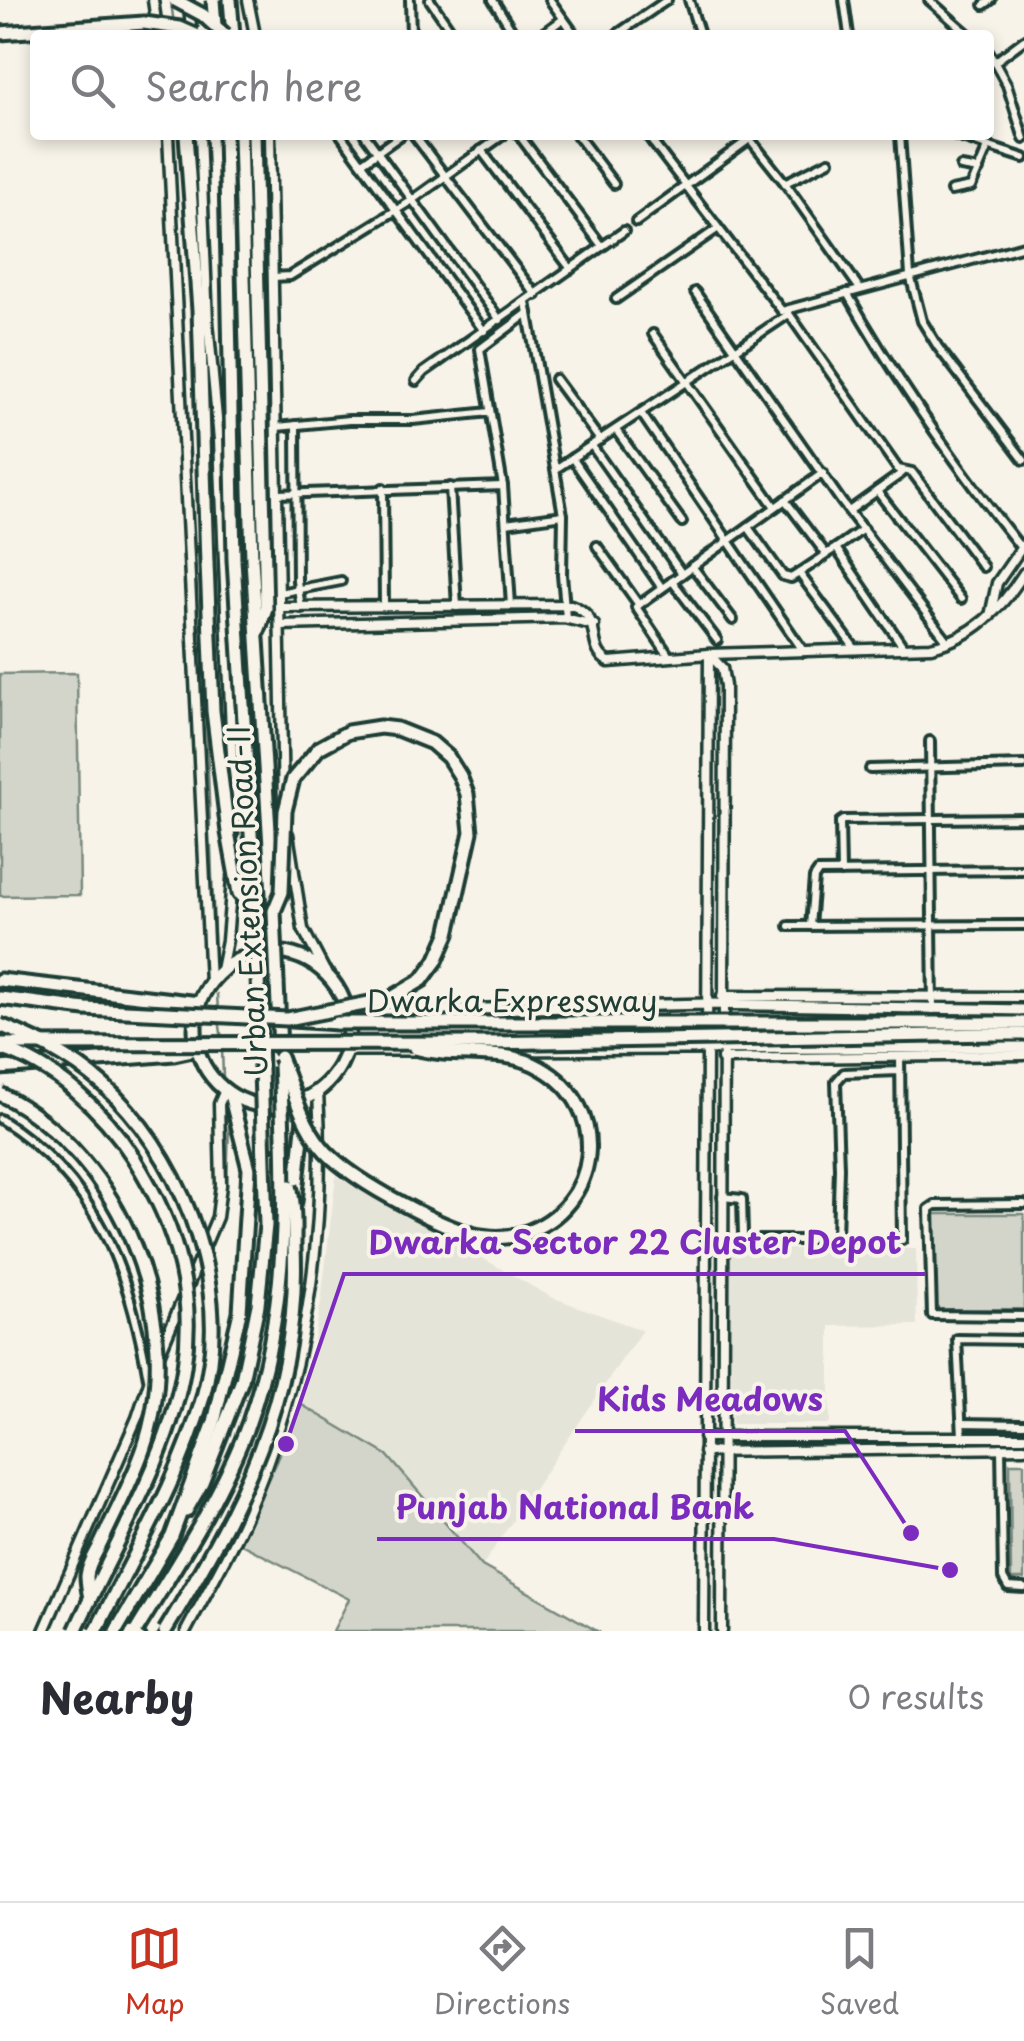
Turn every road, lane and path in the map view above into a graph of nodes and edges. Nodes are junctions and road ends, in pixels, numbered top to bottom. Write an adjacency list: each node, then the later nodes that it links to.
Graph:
1 (154, 0): 17 (street)
2 (182, 0): 19 (highway, bridge); 21 (highway, bridge)
3 (213, 0): 20 (highway, bridge)
4 (230, 0): 22 (highway)
5 (248, 0): 23 (street)
6 (410, 0): 24 (street)
7 (430, 0): 25 (street)
8 (493, 0): 26 (street)
9 (550, 0): 14 (street)
10 (667, 0): 29 (street)
11 (689, 0): 30 (street)
12 (844, 0): 31 (street)
13 (929, 0): 32 (street)
14 (563, 19): 27 (street); 28 (street)
15 (30, 30): 33 (highway, bridge)
16 (38, 30): 18 (highway, bridge)
17 (157, 30)
18 (184, 30)
19 (191, 30)
20 (216, 30)
21 (219, 30)
22 (233, 30)
23 (254, 30)
24 (411, 30)
25 (451, 30)
26 (512, 30)
27 (548, 30)
28 (571, 30)
29 (623, 30)
30 (698, 30)
31 (848, 30)
32 (963, 30)
33 (0, 32)
34 (1024, 40): 36 (street)
35 (994, 58): 36 (street)
36 (996, 61): 37 (street)
37 (1024, 139)
38 (168, 140): 179 (street)
39 (186, 140): 169 (highway, bridge)
40 (200, 140): 176 (street)
41 (223, 140): 169 (highway, Urban Extension Road-II, bridge)
42 (240, 140): 151 (highway, Urban Extension Road-II)
43 (254, 140): 151 (highway)
44 (270, 140): 81 (street)
45 (345, 140): 64 (street)
46 (368, 140): 61 (street)
47 (394, 140): 61 (street)
48 (418, 140): 67 (street)
49 (496, 140): 60 (street)
50 (523, 140): 78 (street)
51 (581, 140): 69 (street)
52 (651, 140): 58 (street)
53 (657, 140): 58 (street)
54 (748, 140): 70 (street)
55 (754, 140): 68 (street)
56 (900, 140): 80 (street)
57 (968, 140): 59 (street)
58 (653, 143): 70 (street)
59 (988, 147): 62 (street); 66 (street)
60 (481, 150): 67 (street); 79 (street)
61 (377, 152): 64 (street); 72 (street)
62 (1024, 158)
63 (829, 161): 68 (street)
64 (362, 164): 73 (street)
65 (961, 166): 66 (street)
66 (979, 170): 71 (street)
67 (444, 176): 72 (street); 85 (street)
68 (785, 182): 82 (street)
69 (614, 184)
70 (685, 186): 74 (street); 75 (street)
71 (952, 191)
72 (411, 201): 73 (street); 90 (street)
73 (396, 209): 81 (street); 91 (street)
74 (636, 222)
75 (717, 229): 86 (street); 89 (street)
76 (624, 231): 78 (street)
77 (1024, 246): 80 (street)
78 (602, 247): 79 (street)
79 (571, 269): 85 (street)
80 (910, 275): 82 (street); 105 (street)
81 (274, 277): 100 (street)
82 (860, 290): 84 (street)
83 (694, 292): 93 (street)
84 (847, 293): 89 (street); 125 (street)
85 (536, 296): 87 (street)
86 (616, 300)
87 (526, 302): 88 (street); 90 (street)
88 (528, 313): 97 (street); 106 (street)
89 (788, 313): 93 (street); 107 (street)
90 (500, 320): 91 (street)
91 (484, 332): 95 (street)
92 (653, 334): 96 (street)
93 (736, 350): 96 (street); 108 (street)
94 (556, 379): 102 (street)
95 (416, 381)
96 (689, 381): 98 (street); 116 (street)
97 (490, 412): 99 (street); 109 (street)
98 (641, 413): 101 (street); 123 (street)
99 (296, 425): 100 (street); 113 (street)
100 (276, 426): 114 (street)
101 (616, 430): 102 (street); 119 (street)
102 (600, 440): 103 (street)
103 (592, 446): 104 (street); 132 (street)
104 (572, 458): 106 (street); 135 (street)
105 (1024, 460)
106 (557, 468): 118 (street)
107 (903, 472): 112 (street); 129 (street)
108 (823, 474): 115 (street); 117 (street)
109 (503, 486): 110 (street); 120 (street)
110 (450, 487): 111 (street); 142 (street)
111 (383, 488): 113 (street); 145 (street)
112 (878, 491): 117 (street); 138 (street)
113 (296, 493): 114 (street); 136 (street)
114 (278, 494): 137 (street)
115 (785, 500): 116 (street); 127 (street)
116 (775, 507): 121 (street)
117 (849, 512): 122 (street)
118 (563, 515): 120 (street); 139 (street)
119 (682, 522)
120 (506, 523): 140 (street)
121 (748, 527): 123 (street); 130 (street)
122 (862, 529): 126 (street); 153 (street)
123 (729, 542): 128 (street); 156 (street)
124 (597, 546): 141 (street)
125 (1023, 546): 146 (street)
126 (836, 548): 127 (street); 154 (street)
127 (826, 554): 130 (street)
128 (692, 566): 132 (street); 148 (street)
129 (984, 567)
130 (799, 573): 155 (street)
131 (1024, 573): 146 (street)
132 (682, 574): 133 (street)
133 (672, 580): 135 (street); 152 (street)
134 (341, 582): 136 (street)
135 (662, 588): 141 (street)
136 (297, 590): 137 (street); 144 (street)
137 (279, 592): 143 (street)
138 (962, 598)
139 (564, 604): 140 (street); 147 (street); 150 (street)
140 (511, 605): 142 (street)
141 (639, 605): 158 (street)
142 (457, 607): 145 (street)
143 (279, 608): 144 (street); 149 (street)
144 (301, 608): 145 (street)
145 (384, 608)
146 (990, 616): 153 (street)
147 (566, 618): 149 (street); 150 (street)
148 (733, 620)
149 (280, 625): 177 (street)
150 (594, 625): 158 (street)
151 (256, 638): 168 (highway, Urban Extension Road-II)
152 (716, 640)
153 (948, 643): 154 (street)
154 (904, 648): 155 (street)
155 (856, 650): 156 (street)
156 (804, 652): 157 (street)
157 (709, 654): 158 (street); 174 (street); 175 (street)
158 (669, 656)
159 (930, 741): 161 (street)
160 (1024, 765): 161 (street)
161 (930, 768): 162 (street); 164 (street)
162 (870, 769)
163 (1024, 818): 164 (street)
164 (931, 820): 166 (street); 167 (street)
165 (1024, 870): 167 (street)
166 (842, 872): 167 (street); 172 (street)
167 (931, 872): 173 (street)
168 (274, 911): 189 (highway, bridge); 203 (highway, Urban Extension Road-II, bridge)
169 (256, 914): 228 (highway, Urban Extension Road-II, bridge)
170 (1024, 925): 173 (street)
171 (790, 926): 172 (street)
172 (810, 926): 173 (street)
173 (932, 926): 180 (street)
174 (708, 962): 175 (street); 185 (street)
175 (724, 962): 183 (street)
176 (221, 970): 177 (highway); 179 (highway)
177 (326, 973): 188 (highway)
178 (0, 980): 184 (highway)
179 (210, 982): 184 (highway)
180 (932, 995): 181 (street); 183 (street); 187 (street)
181 (1024, 996)
182 (0, 998): 189 (highway, Dwarka Expressway, bridge)
183 (722, 1001): 185 (main road); 187 (main road); 200 (street)
184 (199, 1002): 197 (highway)
185 (708, 1004): 188 (main road); 198 (street)
186 (1024, 1010): 187 (main road)
187 (933, 1011)
188 (348, 1012): 199 (highway)
189 (287, 1020): 192 (highway, Dwarka Expressway, bridge)
190 (1024, 1023): 192 (highway, Dwarka Expressway)
191 (0, 1025): 233 (highway, bridge)
192 (996, 1029): 193 (highway, Dwarka Expressway); 194 (highway, Dwarka Expressway, bridge)
193 (1024, 1034)
194 (401, 1043): 195 (highway, Dwarka Expressway, bridge); 203 (highway, bridge)
195 (0, 1046): 230 (highway, Dwarka Expressway, bridge)
196 (1024, 1046): 200 (main road)
197 (197, 1049): 204 (highway); 206 (highway)
198 (706, 1049): 199 (main road); 200 (main road); 222 (street)
199 (347, 1050): 208 (highway)
200 (722, 1054): 201 (street); 211 (street)
201 (900, 1055): 202 (street); 205 (street)
202 (1024, 1055)
203 (280, 1057): 210 (highway, Urban Extension Road-II, bridge)
204 (0, 1068)
205 (900, 1071): 205 (street)
206 (228, 1092): 208 (highway); 216 (street); 228 (highway)
207 (0, 1094): 230 (highway, bridge)
208 (312, 1095): 236 (highway); 238 (street)
209 (0, 1119): 216 (street)
210 (285, 1173): 235 (highway, Urban Extension Road-II, bridge); 237 (highway, bridge)
211 (722, 1198): 213 (street); 223 (street)
212 (1024, 1204): 214 (street)
213 (810, 1240)
214 (1024, 1316)
215 (1024, 1340): 217 (street)
216 (148, 1380): 231 (street)
217 (962, 1423): 218 (street); 219 (street)
218 (1024, 1424)
219 (962, 1436): 220 (street); 223 (street)
220 (1001, 1436): 221 (street); 224 (street)
221 (1024, 1436)
222 (704, 1437): 223 (street); 226 (street)
223 (722, 1438): 227 (street)
224 (1001, 1448): 225 (street); 227 (street); 229 (street)
225 (1024, 1448)
226 (704, 1452): 227 (street); 239 (street)
227 (722, 1452): 240 (street)
228 (172, 1536): 234 (highway)
229 (1024, 1588)
230 (90, 1599): 232 (highway, Dwarka Expressway, bridge)
231 (44, 1631)
232 (75, 1631)
233 (96, 1631)
234 (116, 1631)
235 (136, 1631)
236 (152, 1631)
237 (165, 1631)
238 (186, 1631)
239 (704, 1631)
240 (722, 1631)

